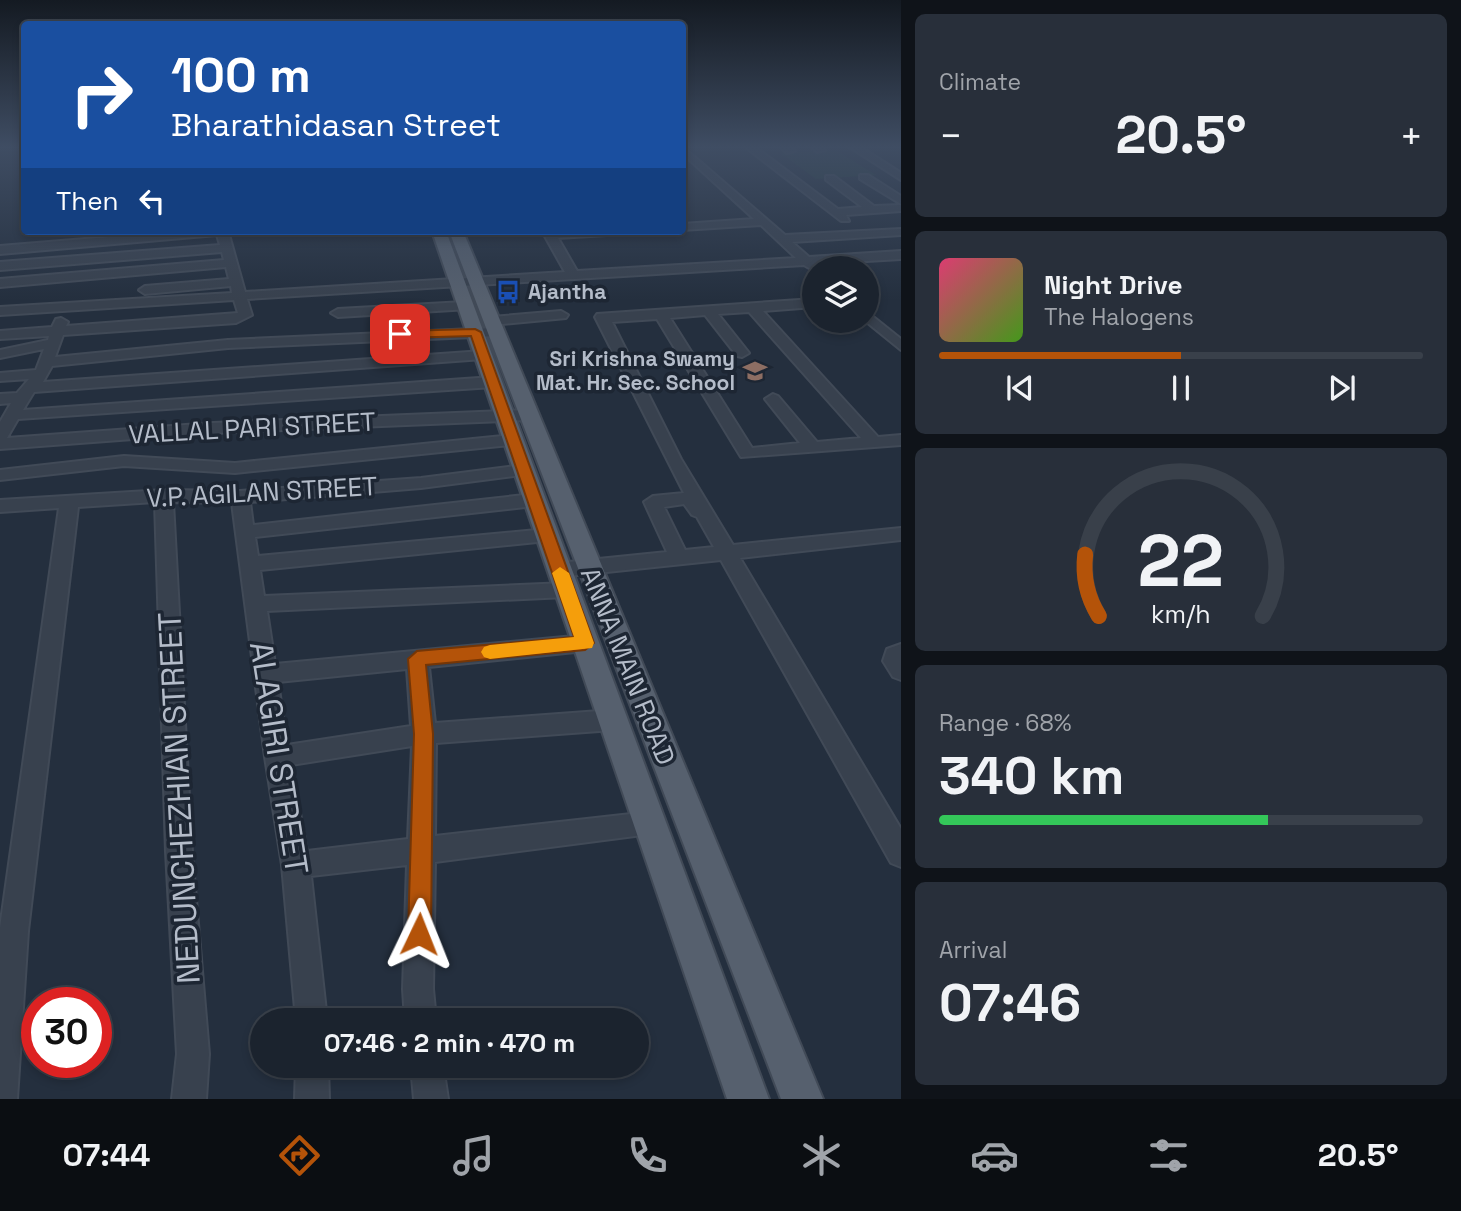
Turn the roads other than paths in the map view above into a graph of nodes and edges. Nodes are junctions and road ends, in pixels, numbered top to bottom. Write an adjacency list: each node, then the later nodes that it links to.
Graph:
1 (737, 197): 6 (street)
2 (816, 197): 5 (street)
3 (855, 197): 5 (street)
4 (901, 208): 5 (street)
5 (872, 210)
6 (764, 222): 7 (street); 14 (street)
7 (686, 227)
8 (901, 232): 14 (street)
9 (172, 235): 16 (street)
10 (223, 235): 15 (street)
11 (441, 235): 26 (main road, ANNA MAIN ROAD)
12 (458, 235): 26 (main road, ANNA MAIN ROAD)
13 (550, 235): 23 (street)
14 (783, 239): 17 (street)
15 (227, 248): 20 (street); 22 (street)
16 (0, 250)
17 (802, 256)
18 (898, 258): 19 (street)
19 (879, 259)
20 (229, 263): 24 (street); 25 (street)
21 (802, 264): 23 (street)
22 (0, 266)
23 (574, 277): 26 (street)
24 (234, 282): 27 (street); 29 (street)
25 (0, 283)
26 (466, 290): 27 (street); 34 (street); 39 (main road, ANNA MAIN ROAD)
27 (239, 297): 29 (street); 40 (street)
28 (0, 301): 29 (street)
29 (70, 301): 32 (street); 40 (street)
30 (802, 304): 31 (street)
31 (752, 307): 33 (street); 53 (street)
32 (0, 311)
33 (708, 312): 36 (street); 42 (street)
34 (338, 313)
35 (561, 315): 39 (street)
36 (662, 315): 55 (street); 66 (street)
37 (879, 327): 41 (street)
38 (0, 335): 40 (street)
39 (487, 335): 44 (street); 46 (main road, ANNA MAIN ROAD); 47 (street); 50 (main road, ANNA MAIN ROAD)
40 (55, 337): 43 (street); 44 (street)
41 (901, 346)
42 (742, 353)
43 (0, 354)
44 (45, 368): 45 (street); 47 (street)
45 (0, 377)
46 (493, 382): 50 (main road, ANNA MAIN ROAD); 51 (street)
47 (25, 393): 48 (street); 51 (street)
48 (0, 399)
49 (773, 399): 55 (street)
50 (515, 423): 54 (street, VALLAL PARI STREET); 56 (main road, ANNA MAIN ROAD); 57 (street); 69 (main road, ANNA MAIN ROAD)
51 (5, 426)
52 (901, 440): 53 (street)
53 (873, 442): 55 (street)
54 (0, 444)
55 (812, 447)
56 (524, 470): 59 (street, V.P. AGILAN STREET); 60 (main road, ANNA MAIN ROAD)
57 (0, 475)
58 (164, 496): 59 (street, V.P. AGILAN STREET); 61 (street, V.P. AGILAN STREET); 87 (street, NEDUNCHEZHIAN STREET)
59 (240, 497): 63 (street, ALAGIRI STREET)
60 (534, 500): 63 (street); 65 (main road, ANNA MAIN ROAD)
61 (69, 503): 62 (street, V.P. AGILAN STREET); 86 (street)
62 (1, 509)
63 (244, 532): 68 (street, ALAGIRI STREET)
64 (901, 534): 66 (street)
65 (547, 535): 68 (street); 70 (main road, ANNA MAIN ROAD)
66 (723, 552): 67 (street); 67 (street); 80 (street)
67 (679, 557): 69 (street)
68 (249, 564): 71 (street, ALAGIRI STREET)
69 (588, 567): 70 (street); 91 (main road, ANNA MAIN ROAD)
70 (563, 580): 71 (street); 72 (main road, ANNA MAIN ROAD)
71 (256, 604): 74 (street, ALAGIRI STREET)
72 (585, 643): 73 (street); 75 (main road, ANNA MAIN ROAD)
73 (417, 659): 74 (street); 76 (street)
74 (265, 674): 77 (street, ALAGIRI STREET)
75 (613, 720): 76 (street); 78 (main road, ANNA MAIN ROAD)
76 (424, 734): 77 (street); 79 (street)
77 (277, 757): 81 (street, ALAGIRI STREET)
78 (649, 824): 79 (street); 90 (main road, ANNA MAIN ROAD)
79 (422, 851): 81 (street); 83 (street)
80 (901, 854)
81 (296, 865): 82 (street, ALAGIRI STREET)
82 (310, 1008)
83 (420, 1008)
84 (312, 1078): 88 (street)
85 (428, 1078): 89 (street)
86 (0, 1099)
87 (189, 1099)
88 (313, 1099)
89 (431, 1099)
90 (748, 1099)
91 (802, 1099)

